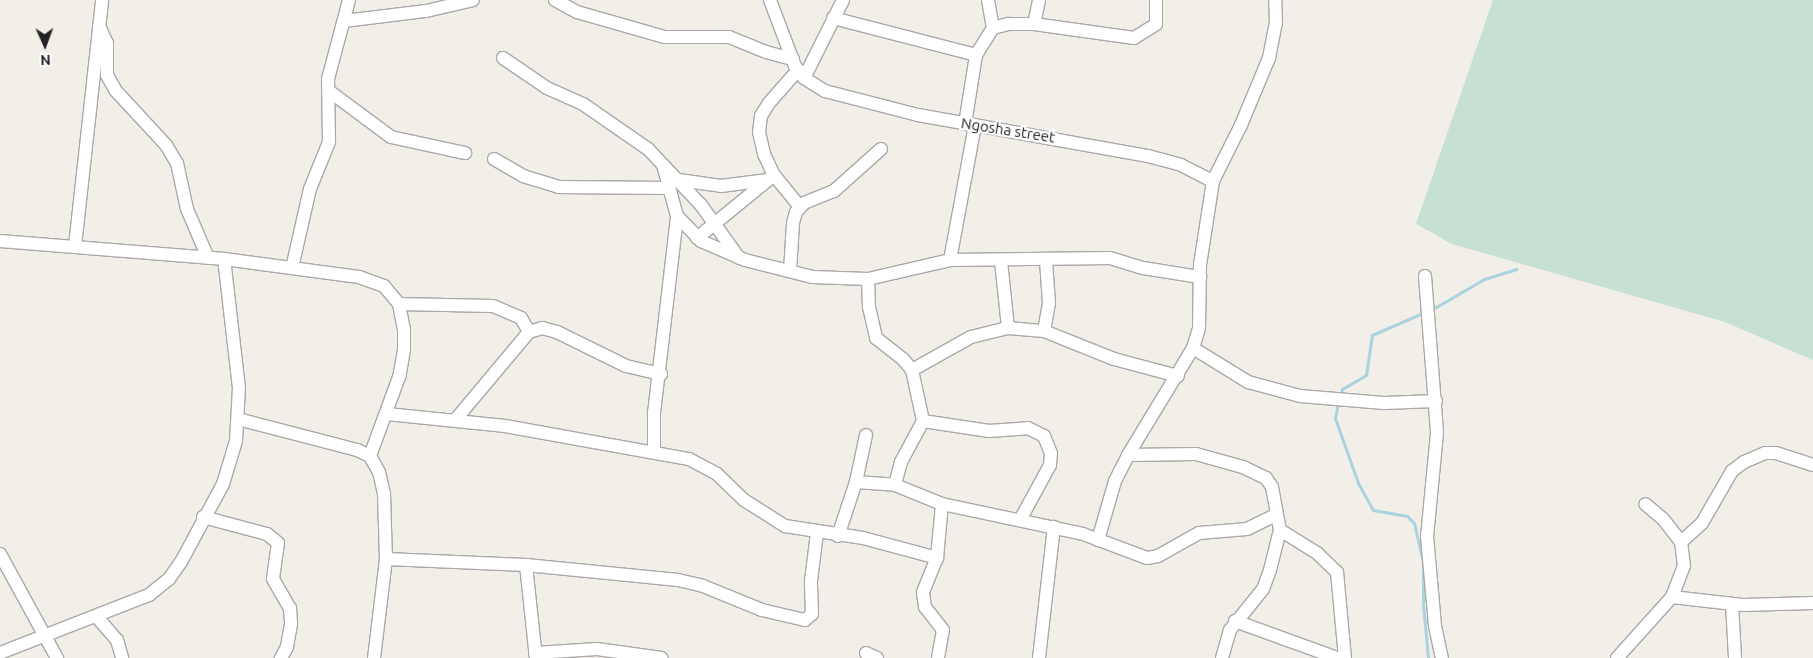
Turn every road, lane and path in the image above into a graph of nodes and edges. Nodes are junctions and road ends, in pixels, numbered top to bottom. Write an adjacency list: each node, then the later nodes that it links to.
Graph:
1 (102, 0): 14 (street)
2 (349, 0): 12 (street)
3 (473, 0): 12 (street)
4 (555, 0): 18 (street, Ngosha street)
5 (770, 0): 18 (street)
6 (843, 0): 11 (street)
7 (988, 0): 15 (street)
8 (1039, 0): 13 (street)
9 (1275, 0): 25 (street)
10 (1156, 1): 13 (street)
11 (833, 18): 16 (street); 18 (street)
12 (344, 21): 19 (street)
13 (1034, 24): 15 (street)
14 (99, 26): 32 (street); 33 (street)
15 (993, 28): 16 (street)
16 (976, 55): 20 (street)
17 (503, 58): 26 (street)
18 (799, 69): 20 (street, Ngosha street); 24 (street)
19 (329, 91): 22 (street); 39 (street)
20 (970, 124): 25 (street, Ngosha street); 36 (street)
21 (881, 149): 27 (street)
22 (465, 153)
23 (494, 158): 26 (street)
24 (771, 177): 26 (street); 27 (street); 29 (street)
25 (1213, 181): 42 (street)
26 (673, 184): 28 (street); 29 (street)
27 (800, 207): 40 (street)
28 (677, 216): 30 (street); 50 (street)
29 (715, 221): 30 (street); 35 (street)
30 (698, 238): 35 (street)
31 (0, 241): 32 (street)
32 (75, 246): 33 (street)
33 (208, 258): 34 (street)
34 (224, 258): 39 (street); 54 (street)
35 (739, 258): 40 (street)
36 (950, 260): 37 (street); 43 (street)
37 (1000, 261): 38 (street); 45 (street)
38 (1046, 261): 42 (street); 46 (street)
39 (292, 268): 44 (street)
40 (790, 271): 43 (street)
41 (1425, 276): 52 (street)
42 (1200, 277): 48 (street)
43 (868, 279): 49 (street)
44 (399, 304): 47 (street); 53 (street)
45 (1008, 328): 46 (street); 49 (street)
46 (1044, 331): 51 (street)
47 (529, 332): 50 (street); 55 (street)
48 (1193, 348): 51 (street); 52 (street)
49 (912, 370): 56 (street)
50 (661, 374): 58 (street)
51 (1178, 376): 59 (street)
52 (1436, 401): 96 (street)
53 (387, 414): 55 (street); 60 (street)
54 (238, 419): 60 (street); 67 (street)
55 (456, 419): 58 (street)
56 (922, 421): 63 (street); 68 (street)
57 (866, 435): 62 (street)
58 (654, 452): 71 (street)
59 (1128, 455): 66 (street); 73 (street)
60 (370, 456): 77 (street)
61 (1813, 466): 74 (street)
62 (856, 482): 63 (street); 72 (street)
63 (895, 485): 64 (street)
64 (942, 504): 68 (street); 76 (street)
65 (1645, 504): 74 (street)
66 (1276, 515): 70 (street); 73 (street)
67 (203, 518): 82 (street); 89 (street)
68 (1020, 520): 69 (street)
69 (1054, 527): 73 (street); 93 (street)
70 (1280, 530): 83 (street); 95 (street)
71 (817, 533): 72 (street); 78 (street)
72 (838, 536): 76 (street)
73 (1098, 540)
74 (1681, 542): 79 (street)
75 (0, 554): 84 (street)
76 (937, 558): 92 (street)
77 (386, 559): 78 (street); 90 (street)
78 (526, 565): 86 (street)
79 (1672, 598): 81 (street); 97 (street)
80 (1813, 603): 81 (street)
81 (1732, 604): 98 (street)
82 (96, 616): 84 (street); 88 (street)
83 (1235, 621): 94 (street); 95 (street)
84 (44, 637): 85 (street); 87 (street)
85 (0, 652)
86 (535, 655): 91 (street)
87 (57, 658)
88 (122, 658)
89 (281, 658)
90 (374, 658)
91 (661, 658)
92 (938, 658)
93 (1039, 658)
94 (1222, 658)
95 (1345, 658)
96 (1442, 658)
97 (1617, 658)
98 (1735, 658)

